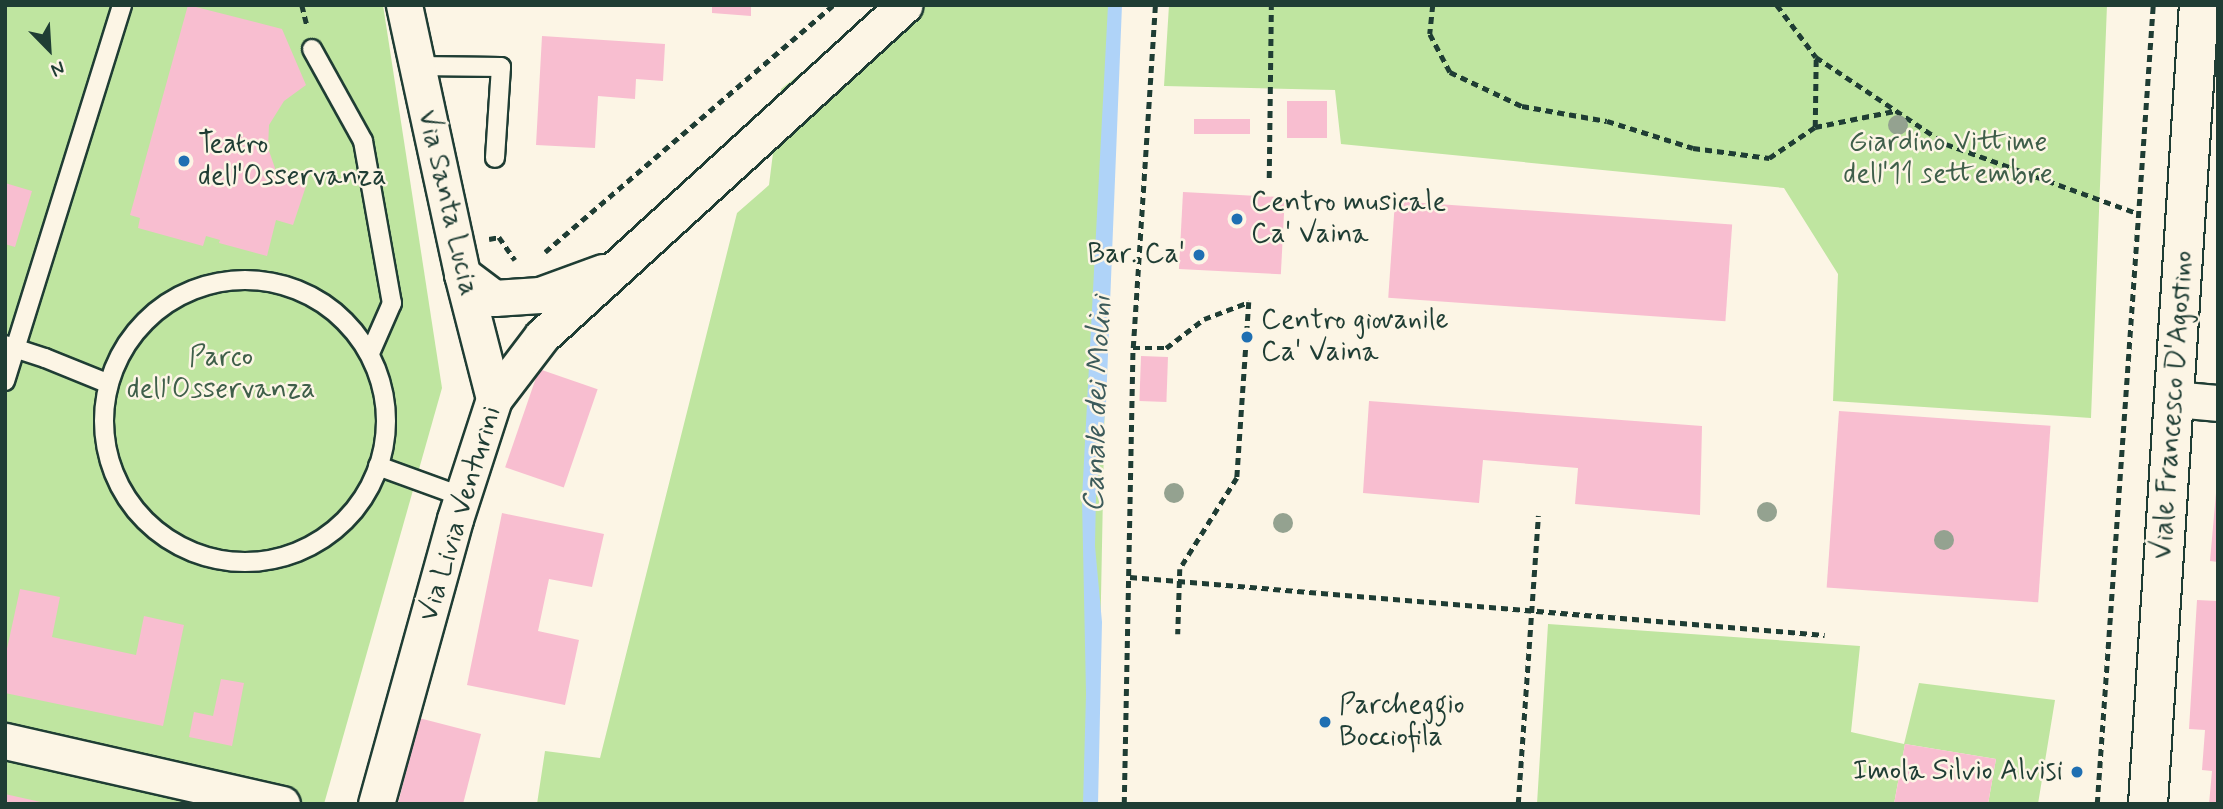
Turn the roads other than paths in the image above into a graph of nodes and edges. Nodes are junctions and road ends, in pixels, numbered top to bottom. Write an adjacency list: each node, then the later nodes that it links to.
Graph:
1 (122, 5): 10 (lane)
2 (404, 5): 6 (street, Via Santa Lucia)
3 (905, 5): 9 (street, Via Livia Venturini)
4 (2199, 5): 15 (street, Viale Francesco D'Agostino)
5 (312, 49): 11 (lane)
6 (416, 66): 7 (lane); 8 (street, Via Santa Lucia)
7 (495, 158)
8 (459, 261): 9 (street, Via Livia Venturini); 14 (street, Via Santa Lucia)
9 (619, 266): 14 (street, Via Livia Venturini)
10 (10, 347): 12 (lane); 13 (lane)
11 (370, 353): 13 (lane); 17 (lane)
12 (5, 381)
13 (107, 383): 17 (lane)
14 (494, 399): 18 (street, Via Livia Venturini)
15 (2174, 399): 16 (street); 22 (street, Viale Francesco D'Agostino)
16 (2218, 403)
17 (378, 466): 18 (lane)
18 (463, 497): 21 (street, Via Livia Venturini)
19 (5, 741): 20 (street)
20 (282, 804)
21 (376, 804)
22 (2148, 804)

